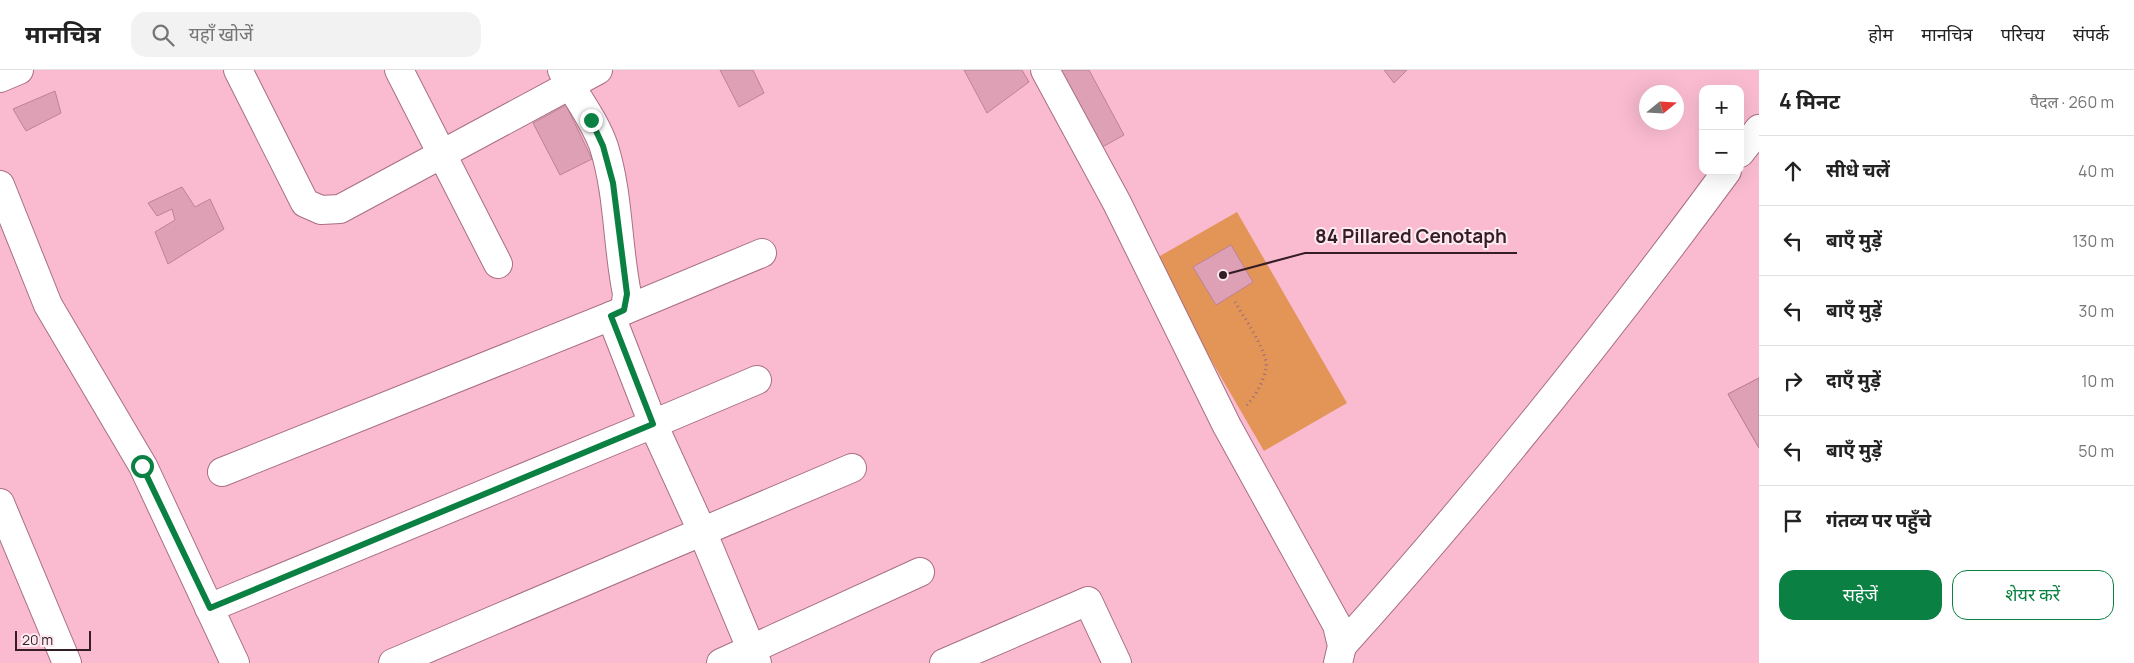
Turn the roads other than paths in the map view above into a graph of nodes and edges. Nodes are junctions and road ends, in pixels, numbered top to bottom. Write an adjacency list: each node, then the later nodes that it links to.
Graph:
1 (19, 70): 6 (street)
2 (238, 70): 10 (street)
3 (399, 70): 10 (street)
4 (598, 70): 7 (street)
5 (1045, 70): 24 (street)
6 (0, 78)
7 (565, 78): 10 (street); 15 (street)
8 (1759, 130): 9 (street)
9 (1744, 148)
10 (442, 153): 14 (street)
11 (1724, 175): 24 (street)
12 (0, 186): 23 (street)
13 (762, 253): 15 (street)
14 (498, 264)
15 (618, 313): 17 (street); 19 (street)
16 (757, 380): 17 (street)
17 (653, 424): 21 (street); 23 (street)
18 (852, 468): 21 (street)
19 (222, 472)
20 (0, 503): 26 (street)
21 (702, 531): 25 (street); 28 (street)
22 (920, 572): 25 (street)
23 (210, 608): 27 (street)
24 (1340, 655)
25 (754, 656): 29 (street)
26 (67, 663)
27 (235, 663)
28 (394, 663)
29 (721, 663)
30 (944, 663): 31 (street)
31 (1116, 663)

